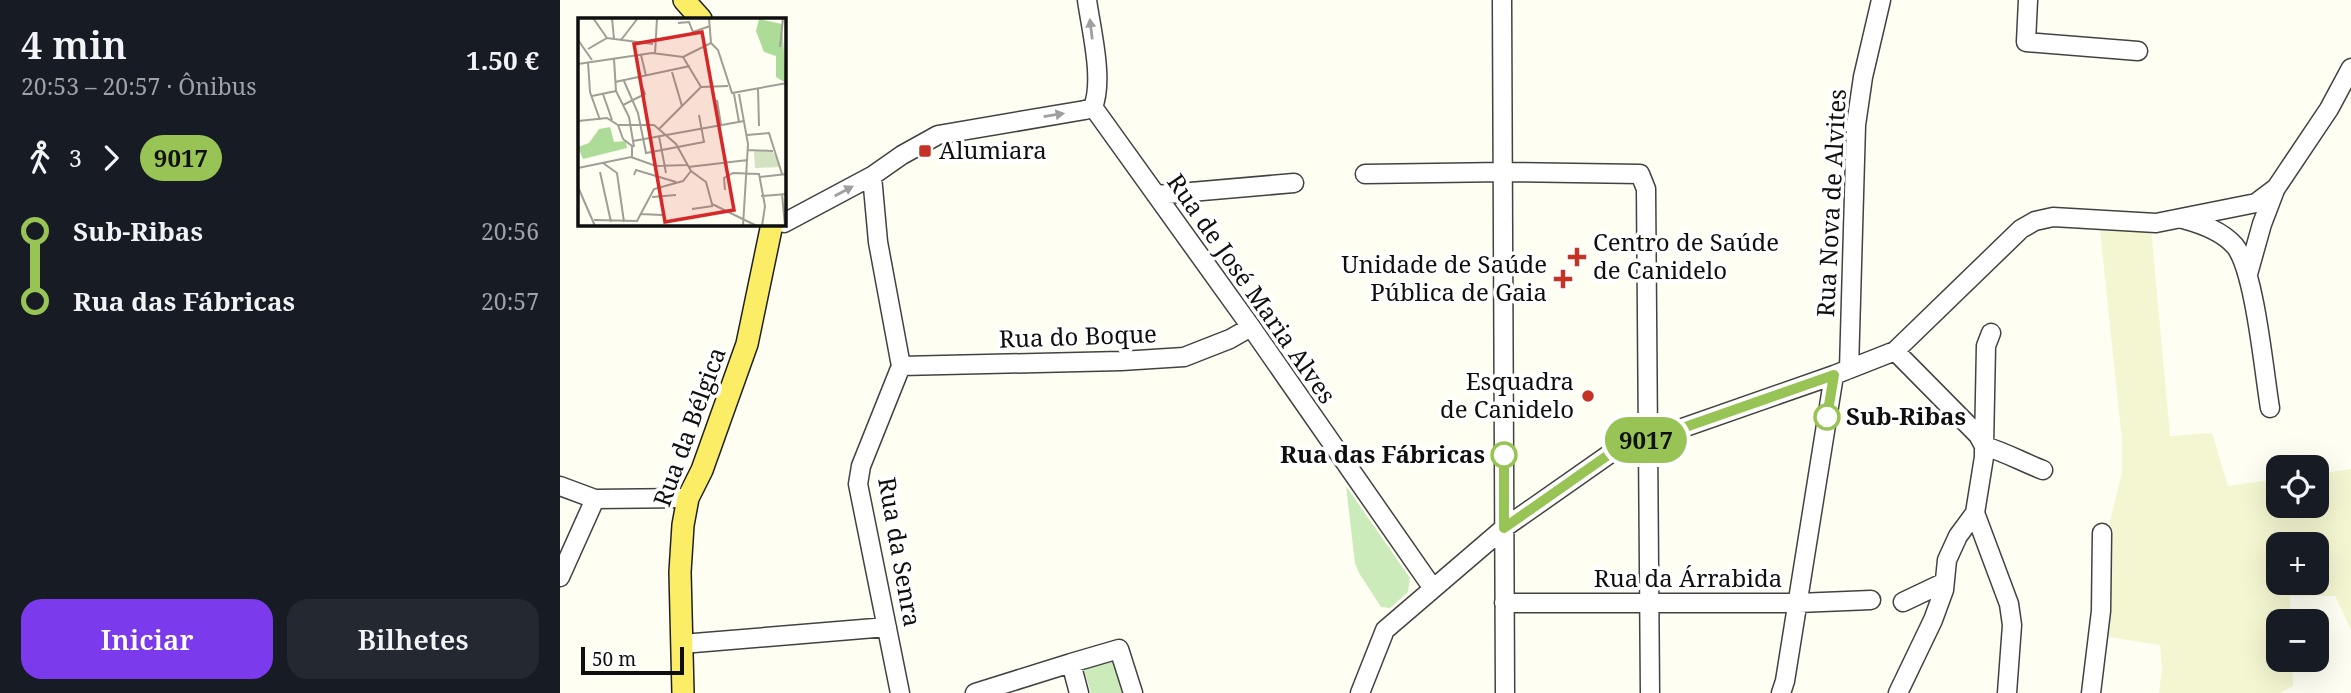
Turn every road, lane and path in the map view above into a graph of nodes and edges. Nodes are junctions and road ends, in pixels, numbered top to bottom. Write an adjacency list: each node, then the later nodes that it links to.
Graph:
1 (684, 0): 6 (main road)
2 (1087, 0): 9 (street, one-way to 2)
3 (1502, 0): 10 (street)
4 (1881, 0): 24 (street, Rua Nova de Alvites)
5 (2028, 0): 7 (street)
6 (700, 18)
7 (2138, 51)
8 (2351, 68): 14 (street)
9 (1093, 107): 12 (street, one-way to 9); 15 (street, Rua de José Maria Alves)
10 (1504, 172): 11 (street); 26 (street); 33 (street)
11 (1365, 174)
12 (872, 176): 17 (street, one-way to 12); 23 (street)
13 (1294, 183): 15 (street)
14 (2276, 188): 16 (street); 19 (street)
15 (1156, 195): 20 (street, Rua de José Maria Alves)
16 (2180, 218): 19 (street); 22 (street)
17 (786, 220)
18 (777, 226): 30 (main road, Rua da Bélgica)
19 (2248, 274): 25 (street)
20 (1251, 327): 23 (street, Rua do Boque); 37 (street, Rua de José Maria Alves)
21 (1991, 333): 27 (street)
22 (1895, 351): 24 (street); 27 (street)
23 (901, 366): 43 (street, Rua da Senra)
24 (1842, 372): 26 (street); 42 (street, Rua Nova de Alvites)
25 (2270, 408)
26 (1649, 439): 33 (street); 41 (street)
27 (1984, 446): 28 (street); 32 (street)
28 (2043, 470)
29 (560, 486): 31 (street)
30 (688, 498): 31 (street); 44 (main road, Rua da Bélgica)
31 (595, 499): 35 (street)
32 (1975, 513): 36 (street); 56 (street)
33 (1504, 528): 37 (street); 40 (street)
34 (2102, 533): 57 (street)
35 (560, 577)
36 (1943, 583): 39 (street); 55 (street)
37 (1432, 587): 51 (street)
38 (1871, 600): 42 (street, Rua da Árrabida)
39 (1903, 602)
40 (1504, 603): 41 (street, Rua da Árrabida); 52 (street)
41 (1649, 603): 42 (street, Rua da Árrabida); 53 (street)
42 (1798, 603): 54 (street, Rua Nova de Alvites)
43 (887, 627): 44 (street); 47 (street, Rua da Senra)
44 (682, 644): 46 (main road, Rua da Bélgica)
45 (1071, 663): 48 (street); 49 (street); 50 (street)
46 (683, 693)
47 (900, 693)
48 (975, 693)
49 (1079, 693)
50 (1133, 693)
51 (1360, 693)
52 (1505, 693)
53 (1650, 693)
54 (1781, 693)
55 (1898, 693)
56 (2007, 693)
57 (2091, 693)

